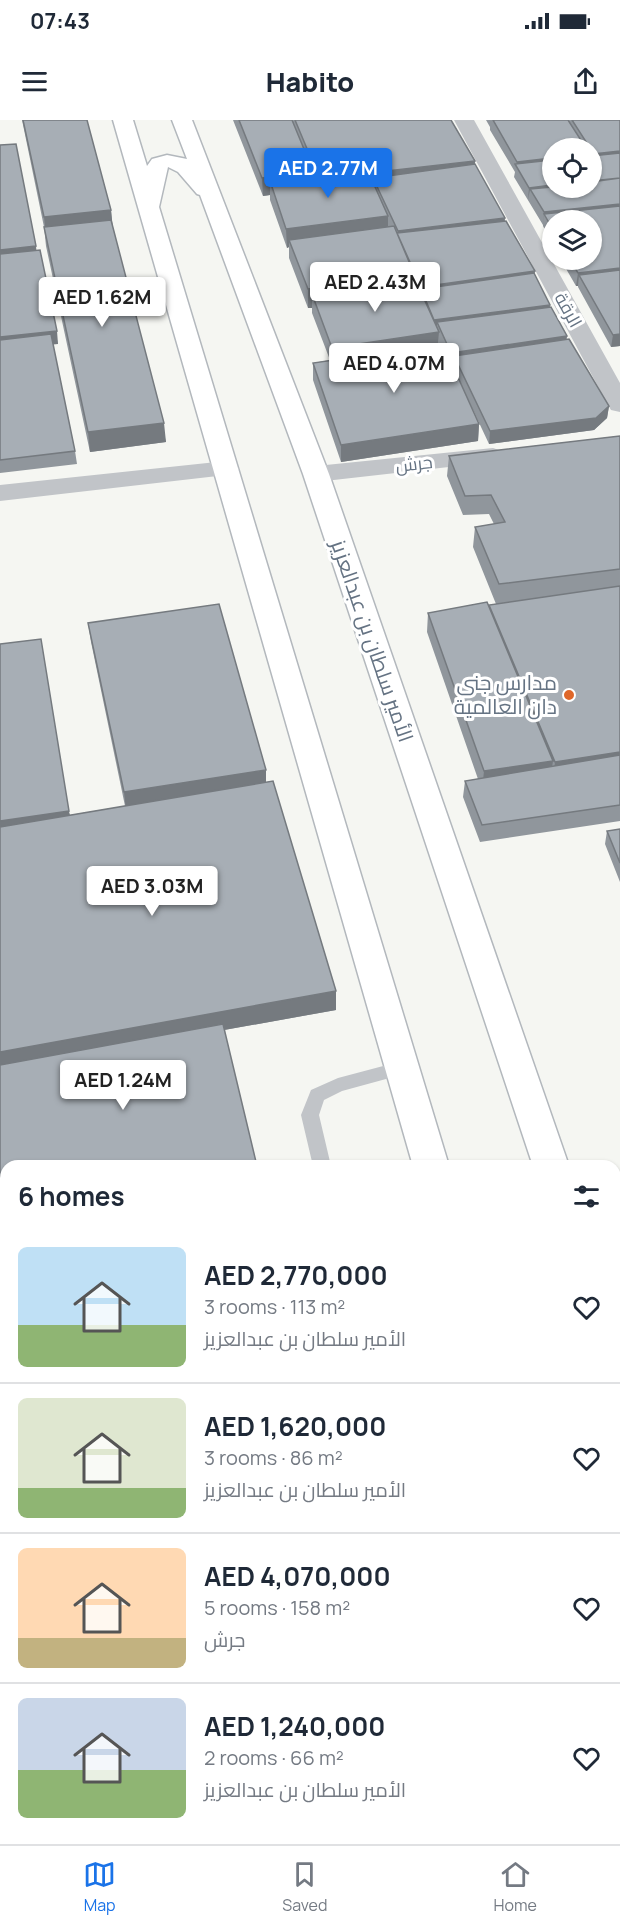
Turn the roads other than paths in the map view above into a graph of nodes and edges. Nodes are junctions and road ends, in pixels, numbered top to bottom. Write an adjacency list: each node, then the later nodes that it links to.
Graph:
1 (180, 120): 3 (street); 4 (street, الأمير سلطان بن عبدالعزيز)
2 (464, 120): 6 (street, الرقة)
3 (124, 123): 5 (street)
4 (212, 198): 5 (street); 9 (street, الأمير سلطان بن عبدالعزيز)
5 (150, 210): 8 (street)
6 (620, 405)
7 (515, 454): 9 (street, جرش)
8 (226, 469): 10 (street); 11 (street)
9 (316, 474): 14 (street, الأمير سلطان بن عبدالعزيز)
10 (0, 493)
11 (402, 1068): 12 (lane); 13 (street)
12 (321, 1160)
13 (429, 1160)
14 (549, 1160)

